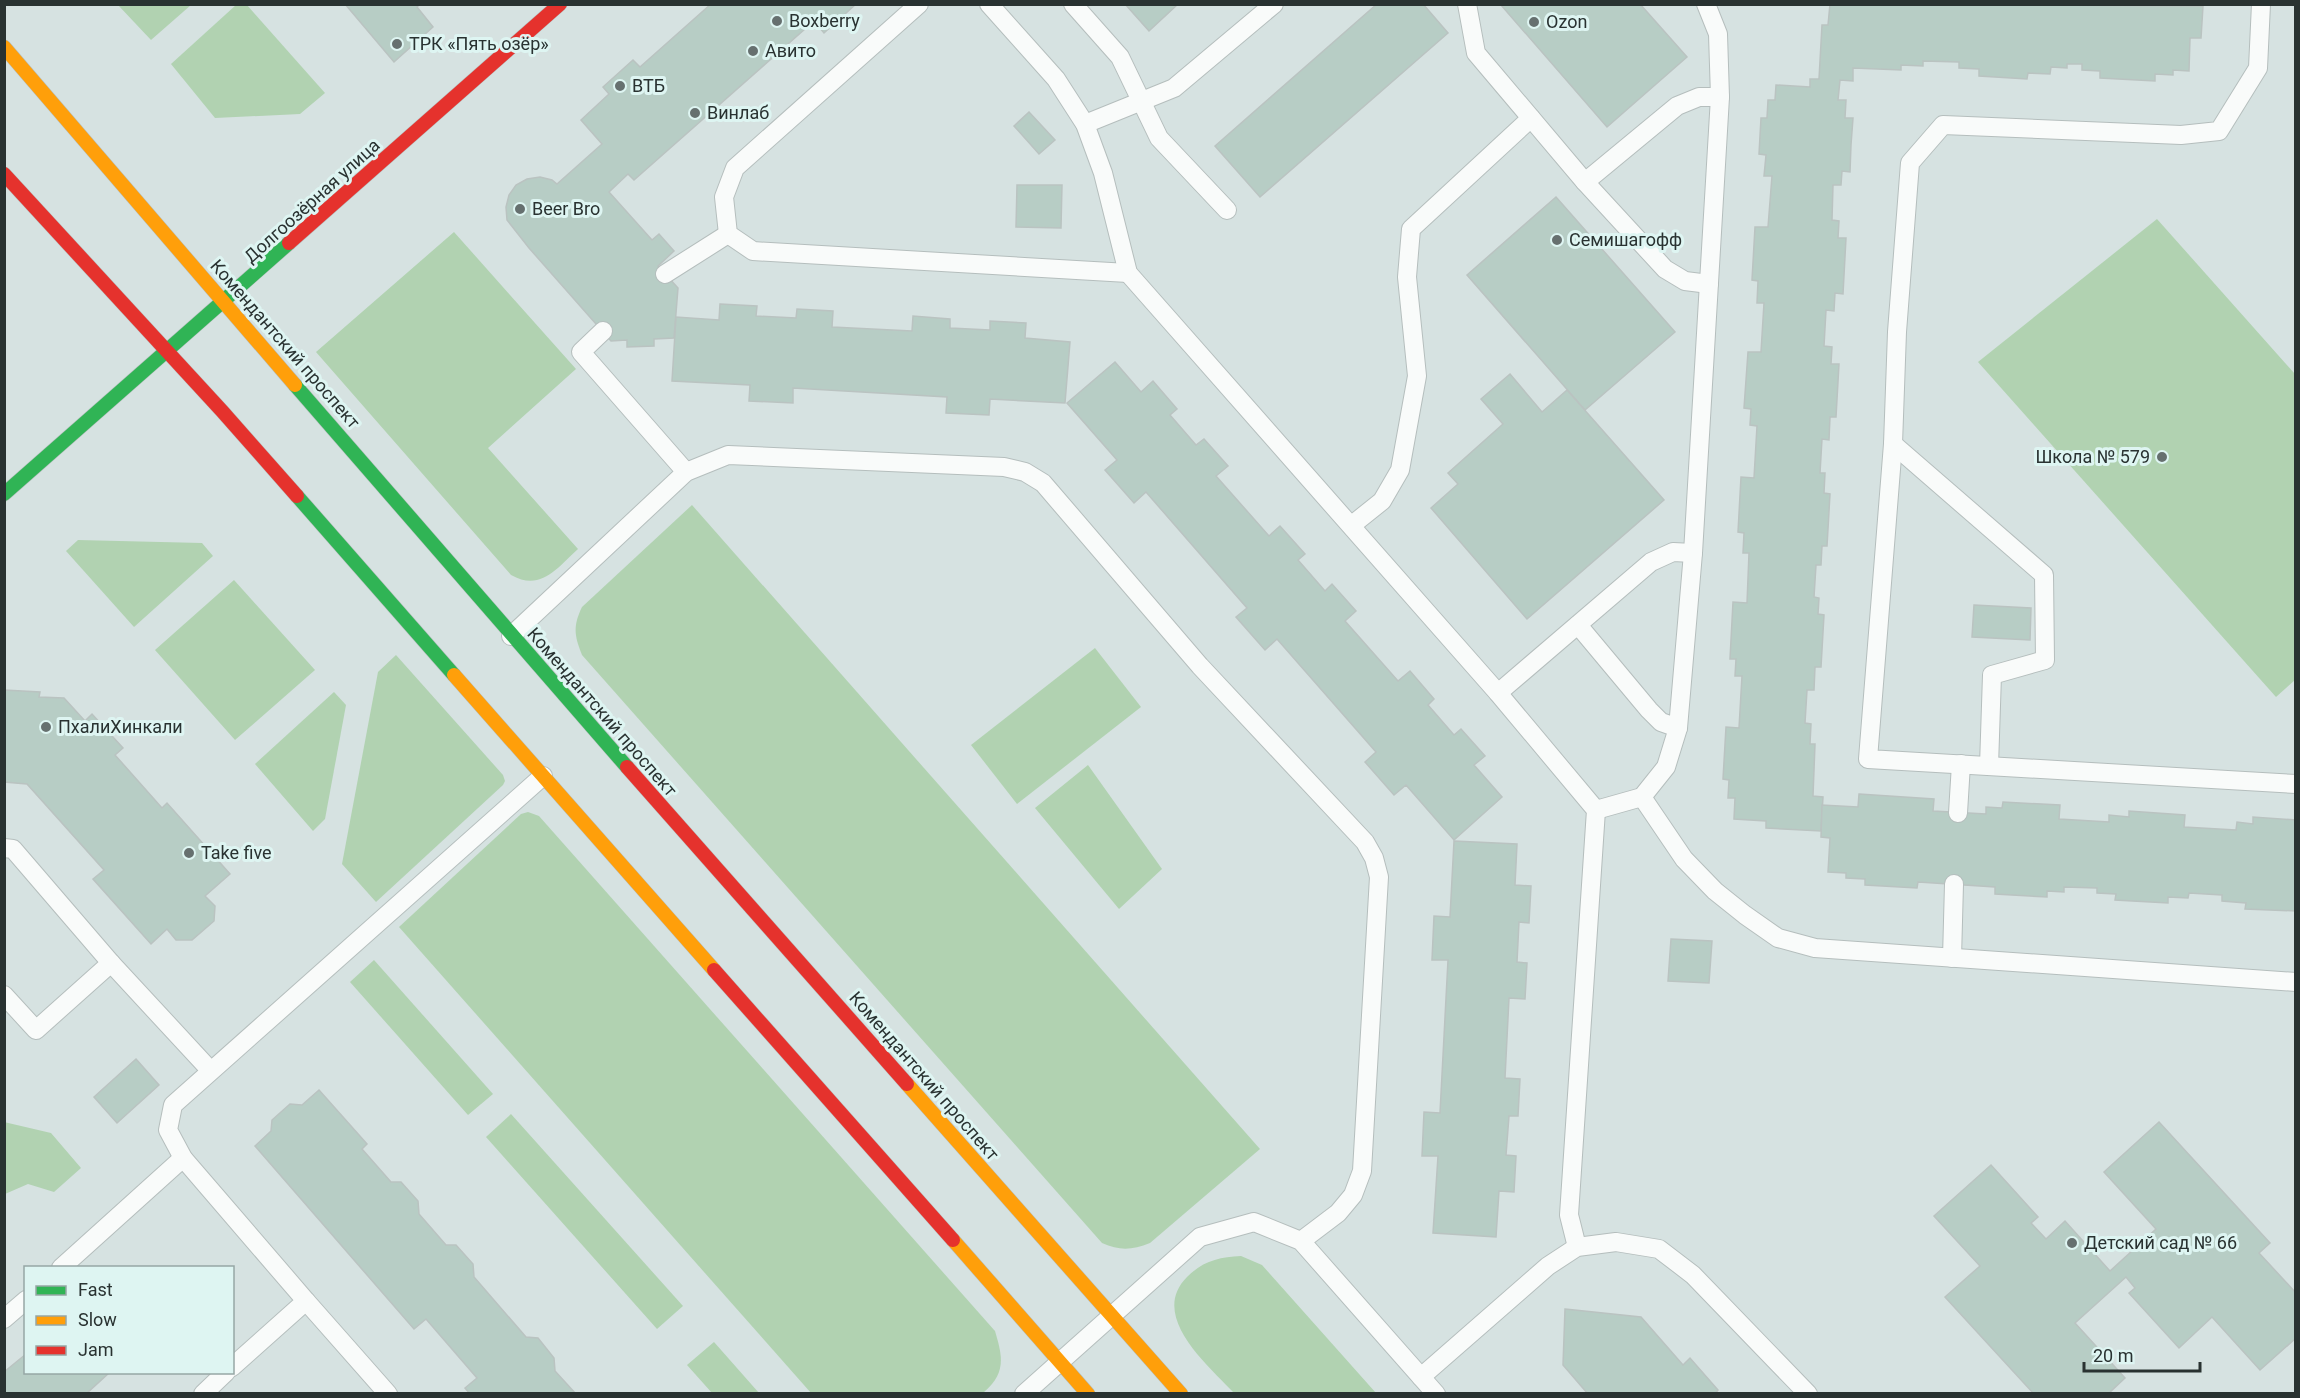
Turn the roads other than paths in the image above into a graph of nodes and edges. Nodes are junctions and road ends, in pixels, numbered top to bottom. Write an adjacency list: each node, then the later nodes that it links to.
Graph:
1 (560, 4): 21 (main road, Долгоозёрная улица)
2 (918, 4): 17 (lane)
3 (989, 4): 13 (lane)
4 (1073, 4): 11 (lane)
5 (1274, 4): 11 (lane)
6 (1467, 4): 12 (lane)
7 (1706, 4): 10 (lane)
8 (2261, 4): 24 (lane)
9 (4, 46): 21 (main road, Комендантский проспект)
10 (1720, 98): 15 (lane); 20 (lane)
11 (1142, 101): 13 (lane); 16 (lane)
12 (1531, 118): 15 (lane); 27 (lane)
13 (1085, 124): 18 (lane)
14 (4, 174): 23 (main road)
15 (1585, 182): 20 (lane)
16 (1227, 210)
17 (728, 234): 18 (lane); 19 (lane)
18 (1128, 273): 27 (lane)
19 (665, 274)
20 (1709, 284): 28 (lane)
21 (225, 302): 23 (main road, Долгоозёрная улица); 30 (main road, Комендантский проспект)
22 (603, 331): 25 (lane)
23 (168, 352): 26 (main road, Долгоозёрная улица); 35 (main road)
24 (1893, 444): 33 (lane); 34 (lane)
25 (686, 472): 30 (lane); 48 (lane)
26 (4, 494)
27 (1352, 525): 31 (lane)
28 (1693, 552): 29 (lane); 32 (lane)
29 (1578, 625): 31 (lane); 32 (lane)
30 (511, 636): 53 (main road, Комендантский проспект)
31 (1498, 693): 38 (lane)
32 (1678, 728): 37 (lane)
33 (1961, 764): 34 (lane); 39 (lane)
34 (1989, 766): 36 (lane)
35 (543, 776): 46 (lane); 55 (main road)
36 (2295, 784)
37 (1642, 797): 38 (lane); 42 (lane)
38 (1596, 810): 49 (lane)
39 (1958, 813)
40 (4, 848): 43 (lane)
41 (1954, 884): 42 (lane)
42 (1952, 958): 44 (lane)
43 (111, 963): 45 (lane); 46 (lane)
44 (2295, 982)
45 (4, 995)
46 (210, 1070): 47 (lane)
47 (183, 1158): 50 (lane); 51 (lane)
48 (1301, 1241): 53 (lane); 58 (lane)
49 (1577, 1247): 58 (lane); 65 (lane)
50 (63, 1266)
51 (306, 1301): 56 (lane); 60 (lane)
52 (24, 1302): 54 (lane)
53 (1112, 1316): 55 (lane); 63 (main road, Комендантский проспект)
54 (4, 1319)
55 (1061, 1362): 61 (lane); 62 (main road)
56 (234, 1365)
57 (224, 1374): 59 (lane)
58 (1421, 1377): 64 (lane)
59 (202, 1394)
60 (388, 1394)
61 (1024, 1394)
62 (1088, 1394)
63 (1181, 1394)
64 (1436, 1394)
65 (1808, 1394)

